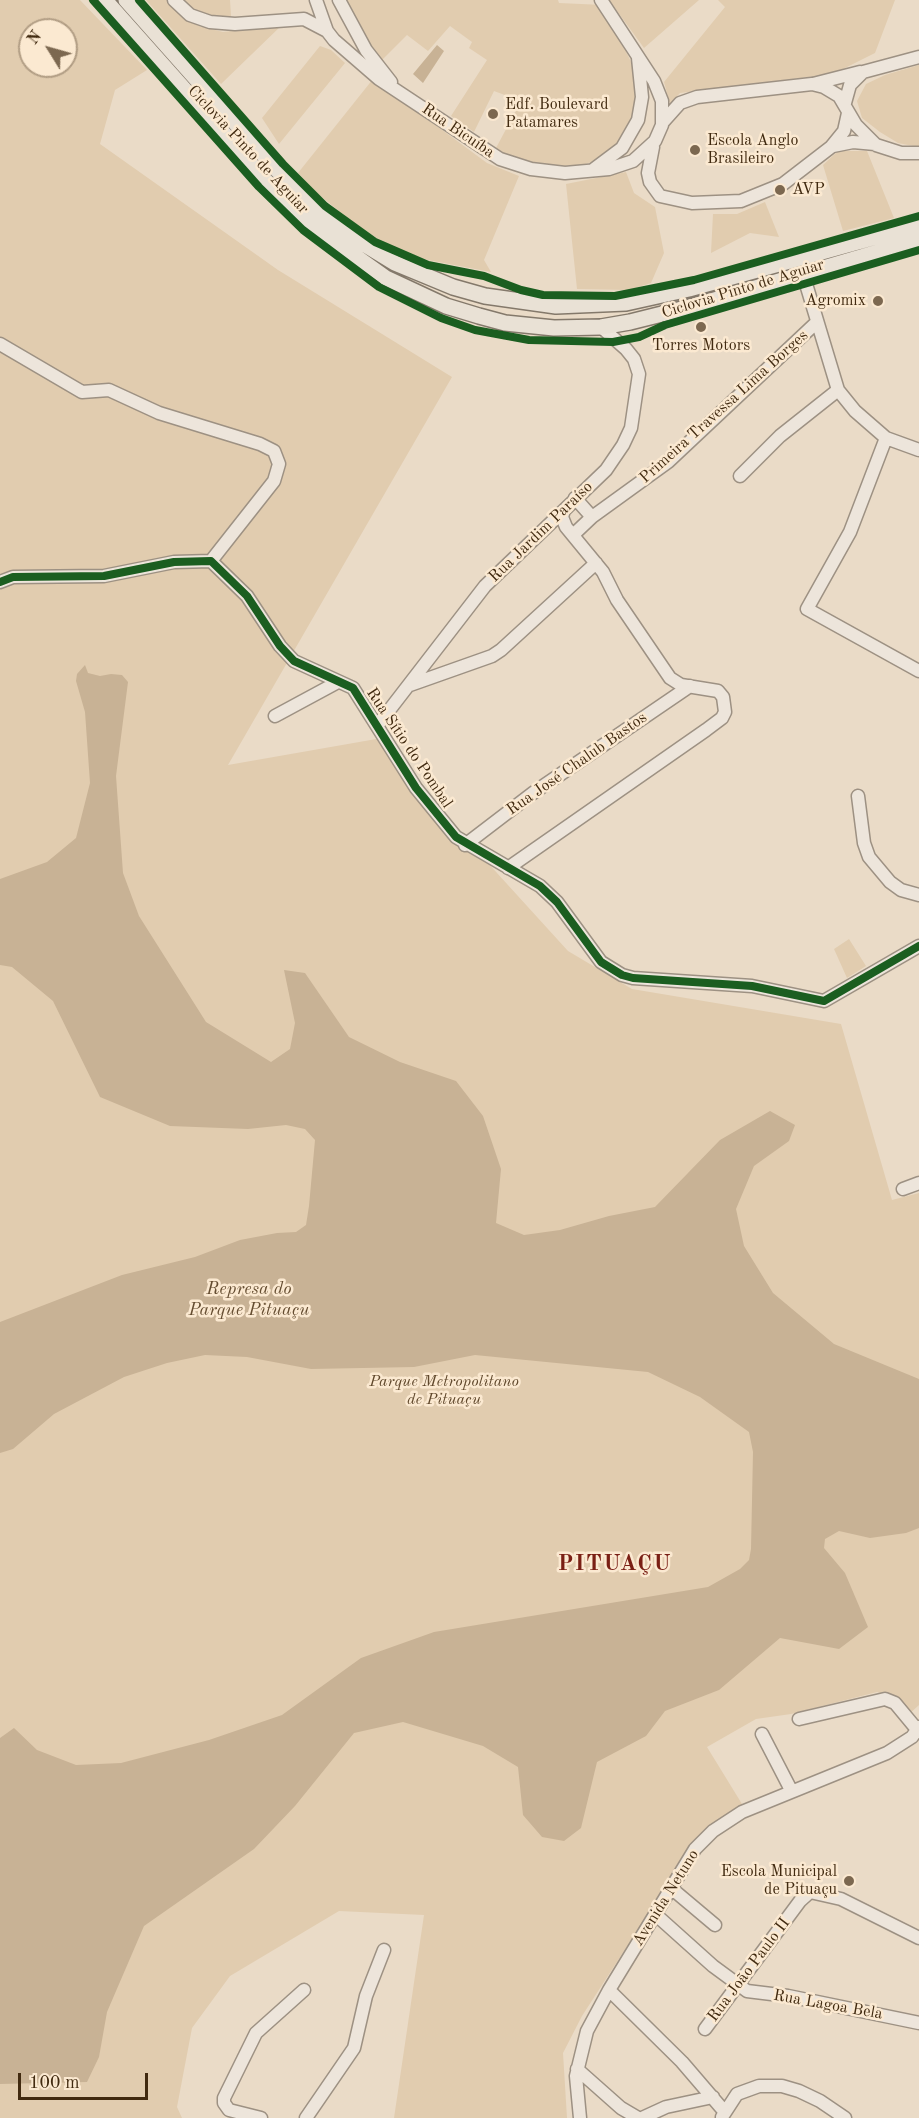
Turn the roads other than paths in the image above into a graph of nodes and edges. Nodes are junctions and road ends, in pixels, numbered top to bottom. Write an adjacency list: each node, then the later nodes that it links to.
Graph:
1 (105, 0): 31 (main road)
2 (126, 0): 27 (main road)
3 (174, 0): 7 (street)
4 (314, 0): 7 (street); 8 (street, Rua Bicuíba)
5 (339, 0): 9 (street, Rua Bicuíba)
6 (601, 0): 11 (street, Rua Bicuíba)
7 (292, 18): 8 (street)
8 (327, 31): 10 (street, Rua Bicuíba)
9 (358, 38): 10 (street); 15 (street, Rua Bicuíba)
10 (342, 49): 15 (street, Rua Bicuíba)
11 (638, 54): 16 (street, Rua Bicuíba); 17 (street, Rua Bicuíba)
12 (919, 57): 13 (street)
13 (863, 72): 14 (street); 18 (street)
14 (812, 84): 18 (street); 19 (street)
15 (400, 91): 26 (street, Rua Bicuíba)
16 (660, 92): 17 (street); 19 (street, Rua Bicuíba)
17 (642, 97): 23 (street, Rua Bicuíba)
18 (847, 108): 21 (street); 22 (street)
19 (662, 125): 20 (street, Rua Bicuíba)
20 (655, 141): 22 (street); 25 (street, Rua Bicuíba)
21 (876, 145): 22 (street); 24 (street)
22 (831, 147)
23 (622, 148): 25 (street); 26 (street, Rua Bicuíba)
24 (919, 153)
25 (633, 161): 26 (street, Rua Bicuíba)
26 (590, 171)
27 (919, 225)
28 (919, 240): 29 (main road)
29 (803, 274): 30 (street); 31 (main road)
30 (817, 322): 33 (street); 39 (street, Primeira Travessa Lima Borges)
31 (601, 327): 37 (street, Rua Jardim Paraíso)
32 (0, 344): 41 (street)
33 (837, 390): 34 (street); 36 (street)
34 (886, 438): 35 (street); 44 (street)
35 (919, 450)
36 (740, 476)
37 (575, 498): 38 (street, Rua Jardim Paraíso); 39 (street)
38 (564, 510): 40 (street); 46 (street, Rua Jardim Paraíso)
39 (592, 516): 40 (street, Primeira Travessa Lima Borges)
40 (573, 535): 42 (street)
41 (211, 561): 43 (street); 45 (street, Rua Sítio do Pombal)
42 (596, 563): 46 (street); 47 (street)
43 (0, 582)
44 (919, 671)
45 (338, 682): 48 (street); 49 (street, Rua Sítio do Pombal)
46 (408, 686): 49 (street, Rua Jardim Paraíso)
47 (690, 686): 51 (street, Rua José Chalub Bastos); 52 (street)
48 (275, 716)
49 (377, 726): 51 (street, Rua Sítio do Pombal)
50 (858, 796): 53 (street)
51 (465, 845): 52 (street, Rua Sítio do Pombal)
52 (508, 868): 54 (street, Rua Sítio do Pombal)
53 (919, 896)
54 (919, 946)
55 (919, 1184): 56 (street)
56 (903, 1189)
57 (799, 1719): 58 (street)
58 (918, 1730): 60 (street, Avenida Netuno)
59 (762, 1734): 60 (street)
60 (791, 1790): 61 (street, Avenida Netuno)
61 (671, 1888): 62 (street, Avenida Netuno); 63 (street)
62 (656, 1914): 66 (street); 68 (street, Avenida Netuno)
63 (715, 1925)
64 (917, 1933): 66 (street, Rua João Paulo II)
65 (384, 1950): 75 (street)
66 (739, 1986): 69 (street, Rua Lagoa Bela); 70 (street, Rua João Paulo II)
67 (304, 1990): 74 (street)
68 (609, 1990): 71 (street, Avenida Netuno); 72 (street)
69 (919, 2023)
70 (705, 2029)
71 (577, 2069): 76 (street, Avenida Netuno); 77 (street)
72 (713, 2097): 73 (street); 78 (street)
73 (723, 2114): 79 (street)
74 (261, 2118)
75 (306, 2118)
76 (580, 2118)
77 (638, 2118)
78 (642, 2118)
79 (845, 2118)

